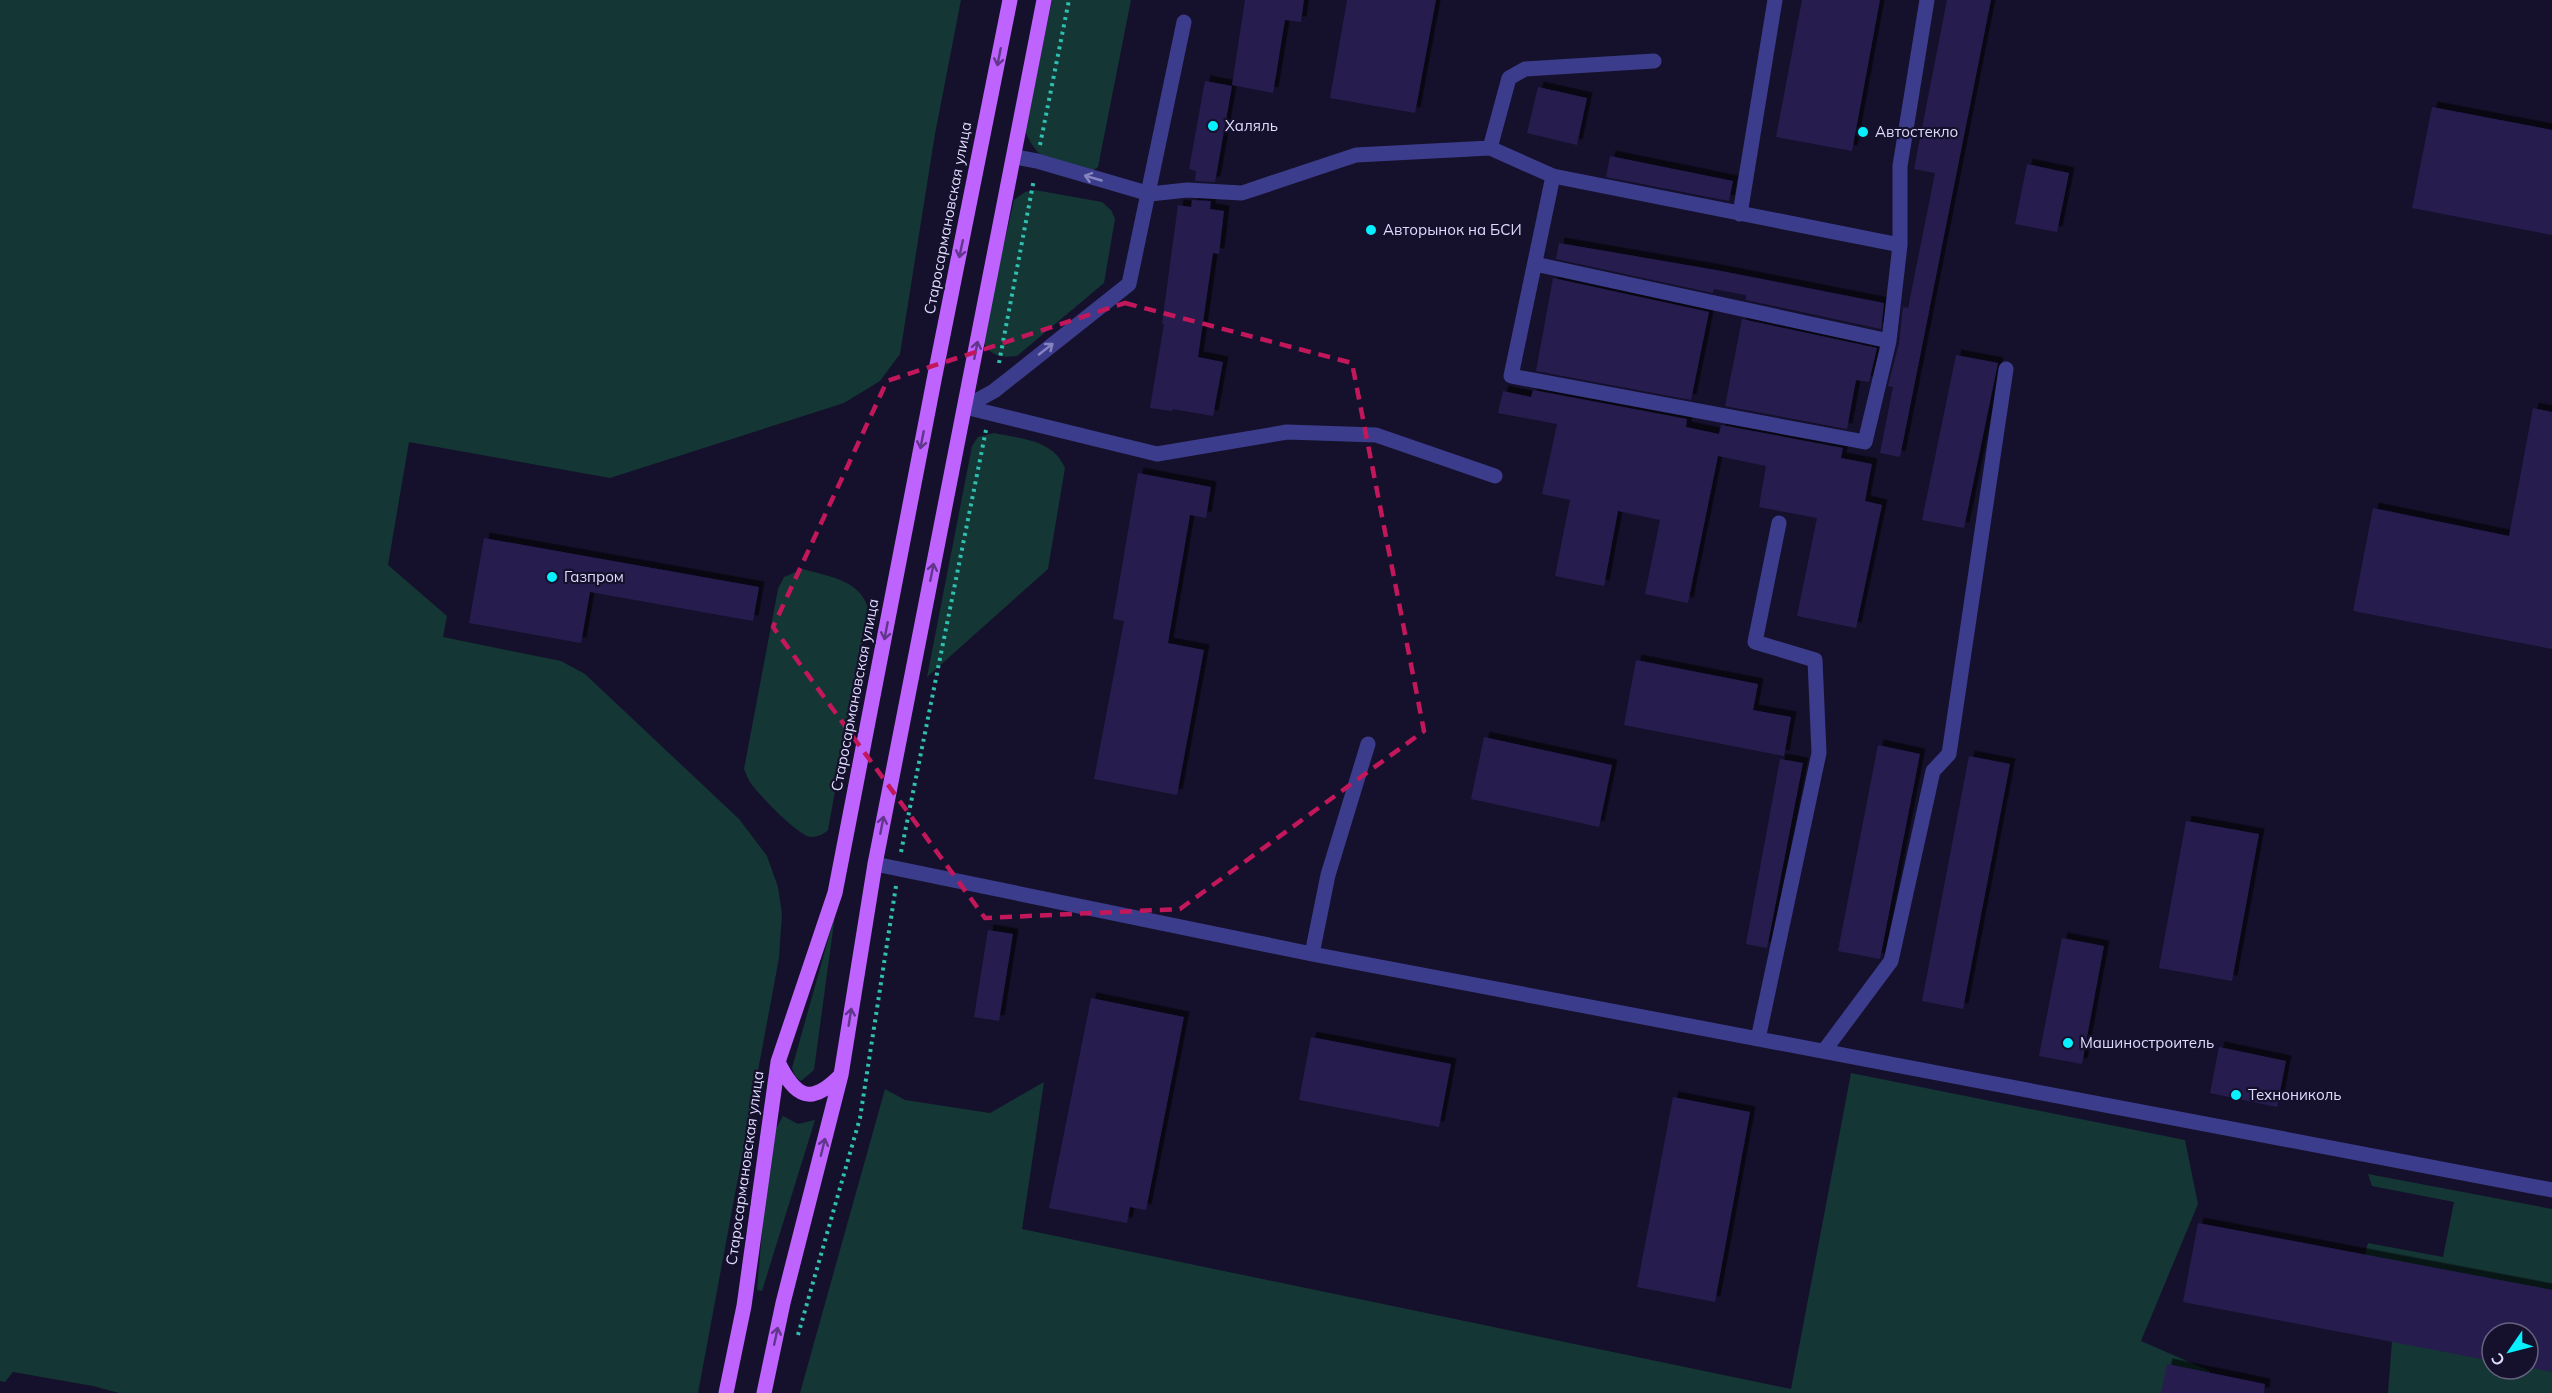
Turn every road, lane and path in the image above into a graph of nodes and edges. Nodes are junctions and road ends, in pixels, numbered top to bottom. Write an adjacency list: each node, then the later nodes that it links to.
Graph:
1 (1010, 0): 29 (main road, Старосармановская улица, one-way to 29)
2 (1044, 0): 9 (main road)
3 (1069, 0): 10 (path)
4 (1775, 0): 13 (street)
5 (1927, 0): 14 (street)
6 (1184, 22): 12 (street)
7 (1654, 61): 8 (street)
8 (1490, 148): 11 (street); 12 (street)
9 (1015, 157): 10 (street); 19 (main road, one-way to 9)
10 (1037, 161): 12 (street, one-way to 10); 18 (path)
11 (1553, 177): 13 (street); 15 (street)
12 (1150, 194): 18 (street, one-way to 12)
13 (1740, 214): 14 (street)
14 (1900, 245): 16 (street)
15 (1534, 264): 16 (street); 16 (street)
16 (1889, 341)
17 (2006, 369): 28 (street)
18 (994, 391): 19 (street)
19 (965, 407): 20 (street); 24 (main road, one-way to 19)
20 (989, 414): 21 (street); 25 (path)
21 (1495, 476)
22 (1779, 524): 27 (street)
23 (1368, 744): 26 (street)
24 (875, 864): 25 (street); 30 (main road, one-way to 24)
25 (899, 869): 26 (street); 32 (path)
26 (1312, 954): 27 (street)
27 (1758, 1039): 28 (street)
28 (1824, 1051): 31 (street)
29 (778, 1062): 30 (main road); 33 (main road, Старосармановская улица)
30 (841, 1075): 34 (main road, one-way to 30)
31 (2552, 1190)
32 (797, 1336)
33 (726, 1393)
34 (764, 1393)

